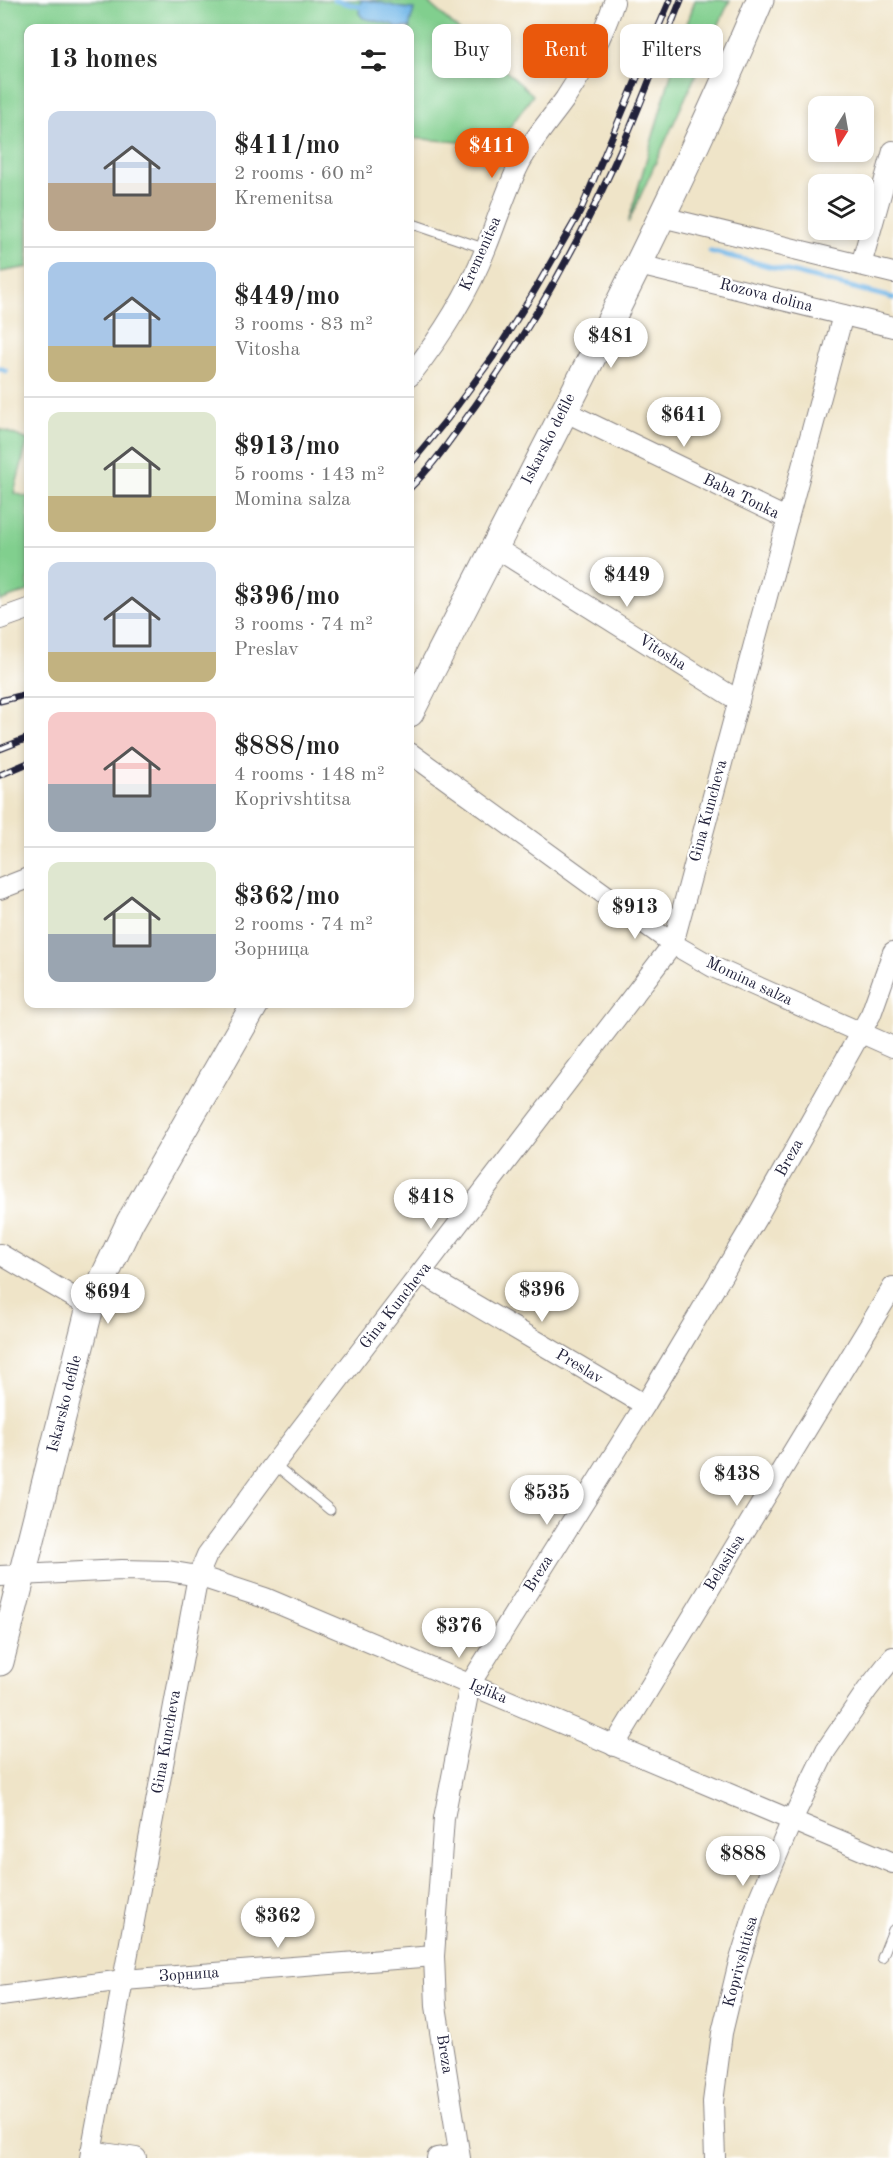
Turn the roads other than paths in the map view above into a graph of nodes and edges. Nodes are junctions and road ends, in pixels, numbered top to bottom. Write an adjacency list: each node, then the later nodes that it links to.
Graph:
1 (760, 0): 4 (main road, Iskarsko defile)
2 (614, 1): 6 (street, Kremenitsa)
3 (893, 151): 8 (street)
4 (662, 217): 7 (main road, Iskarsko defile); 8 (street)
5 (414, 224): 6 (lane)
6 (486, 249): 12 (street, Kremenitsa)
7 (639, 265): 10 (street, Rozova dolina); 13 (main road, Iskarsko defile)
8 (861, 266): 9 (street)
9 (893, 273)
10 (843, 315): 11 (street, Rozova dolina); 14 (street, Gina Kuncheva)
11 (893, 327)
12 (414, 371)
13 (564, 411): 14 (street, Baba Tonka); 15 (main road, Iskarsko defile)
14 (788, 519): 18 (street, Gina Kuncheva)
15 (494, 547): 18 (street, Vitosha); 19 (main road, Iskarsko defile)
16 (24, 611): 17 (street)
17 (0, 620)
18 (740, 701): 23 (street, Gina Kuncheva)
19 (414, 705)
20 (414, 756): 23 (street, Momina salza)
21 (24, 880): 22 (street)
22 (0, 889)
23 (673, 944): 26 (street, Momina salza); 29 (street, Gina Kuncheva)
24 (893, 952): 26 (street, Breza)
25 (253, 1008): 31 (main road, Iskarsko defile)
26 (860, 1032): 27 (street, Momina salza); 32 (street, Breza)
27 (893, 1047)
28 (0, 1254): 31 (street)
29 (421, 1273): 32 (street, Preslav); 33 (street, Gina Kuncheva)
30 (893, 1287): 40 (street, Belasitsa)
31 (90, 1307): 35 (main road, Iskarsko defile)
32 (645, 1405): 39 (street, Breza)
33 (274, 1464): 34 (lane); 36 (street, Gina Kuncheva)
34 (330, 1510)
35 (11, 1575): 36 (street, Iglika); 38 (main road, Iskarsko defile)
36 (198, 1576): 39 (street, Iglika); 46 (street, Gina Kuncheva)
37 (893, 1658): 41 (street, Koprivshtitsa)
38 (0, 1662)
39 (470, 1684): 40 (street, Iglika); 44 (street, Breza)
40 (614, 1746): 41 (street, Iglika)
41 (792, 1820): 42 (street, Iglika); 52 (street, Koprivshtitsa)
42 (893, 1863)
43 (893, 1930): 45 (lane)
44 (434, 1956): 46 (street, Зорница); 49 (street, Breza)
45 (882, 1958)
46 (124, 1980): 47 (street, Зорница); 48 (street, Gina Kuncheva)
47 (0, 1996)
48 (91, 2154): 50 (street)
49 (460, 2157): 51 (street)
50 (136, 2158)
51 (437, 2158)
52 (715, 2158)

